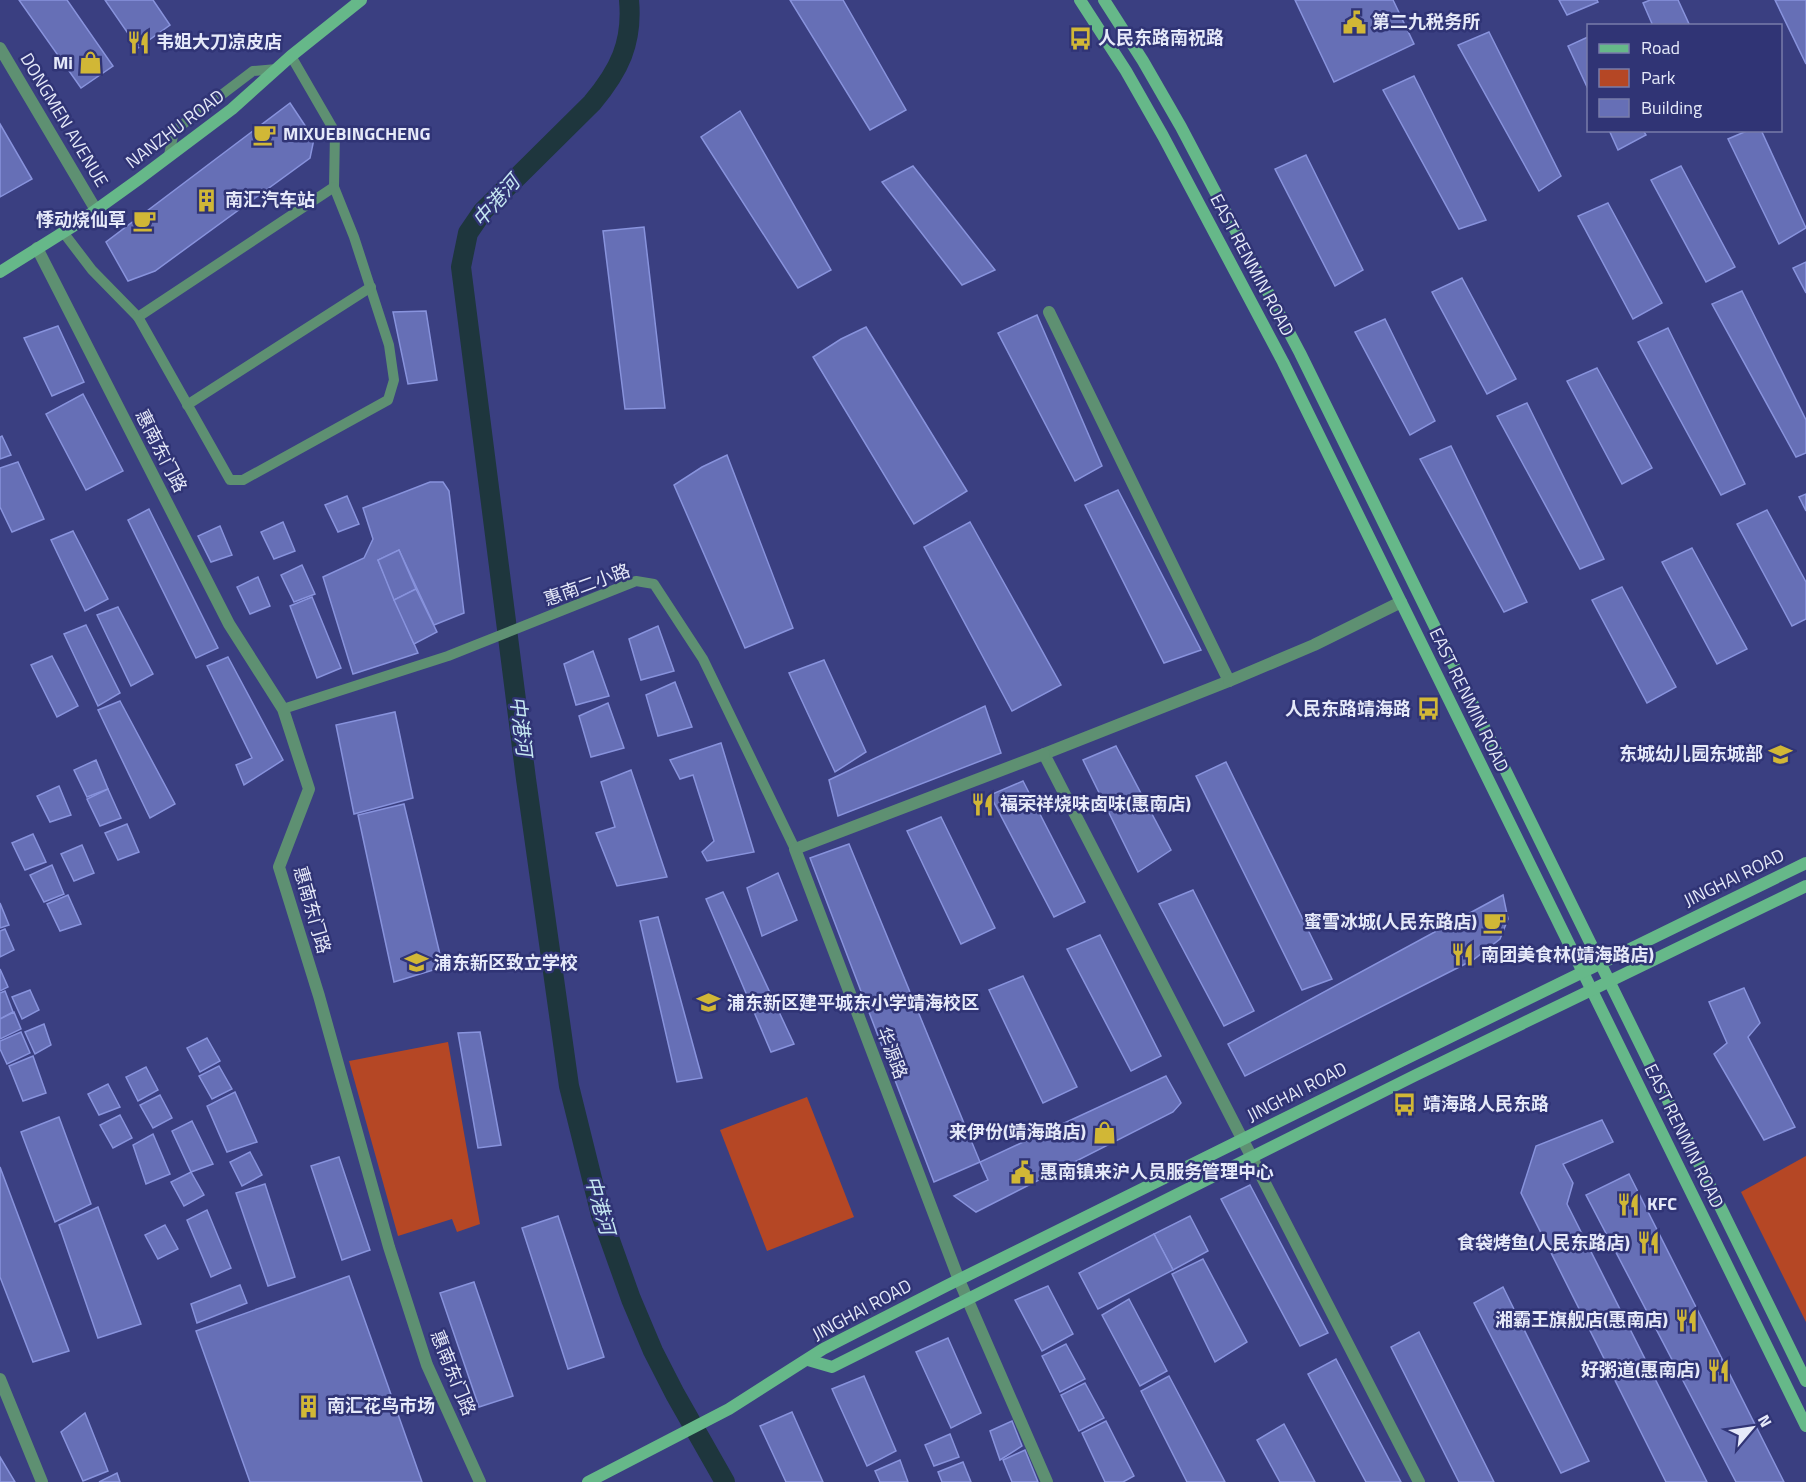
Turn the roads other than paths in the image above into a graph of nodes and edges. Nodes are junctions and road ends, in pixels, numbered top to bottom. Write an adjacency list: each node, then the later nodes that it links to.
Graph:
1 (361, 0): 5 (street, NANZHU ROAD)
2 (1080, 0): 15 (street, EAST RENMIN ROAD)
3 (1104, 0): 22 (street, EAST RENMIN ROAD)
4 (0, 48): 7 (street, DONGMEN AVENUE)
5 (291, 56): 6 (lane); 7 (street, NANZHU ROAD)
6 (334, 187): 11 (lane); 13 (lane)
7 (96, 210): 8 (street, NANZHU ROAD)
8 (63, 232): 9 (street, NANZHU ROAD); 13 (lane)
9 (37, 248): 10 (street, NANZHU ROAD); 17 (street, 惠南东门路)
10 (0, 272)
11 (371, 287): 14 (lane); 14 (lane)
12 (1049, 312): 16 (street)
13 (138, 317): 14 (lane)
14 (187, 405)
15 (1401, 602): 16 (street); 23 (street, EAST RENMIN ROAD)
16 (1229, 681): 18 (street)
17 (283, 709): 19 (lane, 惠南二小路); 35 (street, 惠南东门路)
18 (1044, 754): 19 (street); 26 (street)
19 (795, 849): 28 (street, 华源路)
20 (1806, 863): 22 (street, JINGHAI ROAD)
21 (1806, 886): 24 (street, JINGHAI ROAD)
22 (1601, 963): 23 (street, JINGHAI ROAD); 24 (street, EAST RENMIN ROAD)
23 (1583, 972): 25 (street, EAST RENMIN ROAD); 26 (street, JINGHAI ROAD)
24 (1610, 981): 25 (street, JINGHAI ROAD); 32 (street, EAST RENMIN ROAD)
25 (1592, 990): 27 (street, JINGHAI ROAD); 33 (street, EAST RENMIN ROAD)
26 (1242, 1140): 27 (street); 28 (street, JINGHAI ROAD)
27 (1251, 1158): 29 (street, JINGHAI ROAD); 38 (street)
28 (959, 1280): 29 (street, 华源路); 30 (street, JINGHAI ROAD)
29 (967, 1299): 30 (street, JINGHAI ROAD); 37 (street, 华源路)
30 (808, 1360): 36 (street, JINGHAI ROAD)
31 (0, 1379): 34 (street)
32 (1806, 1381)
33 (1806, 1426)
34 (42, 1482)
35 (480, 1482)
36 (588, 1482)
37 (1047, 1482)
38 (1419, 1482)

